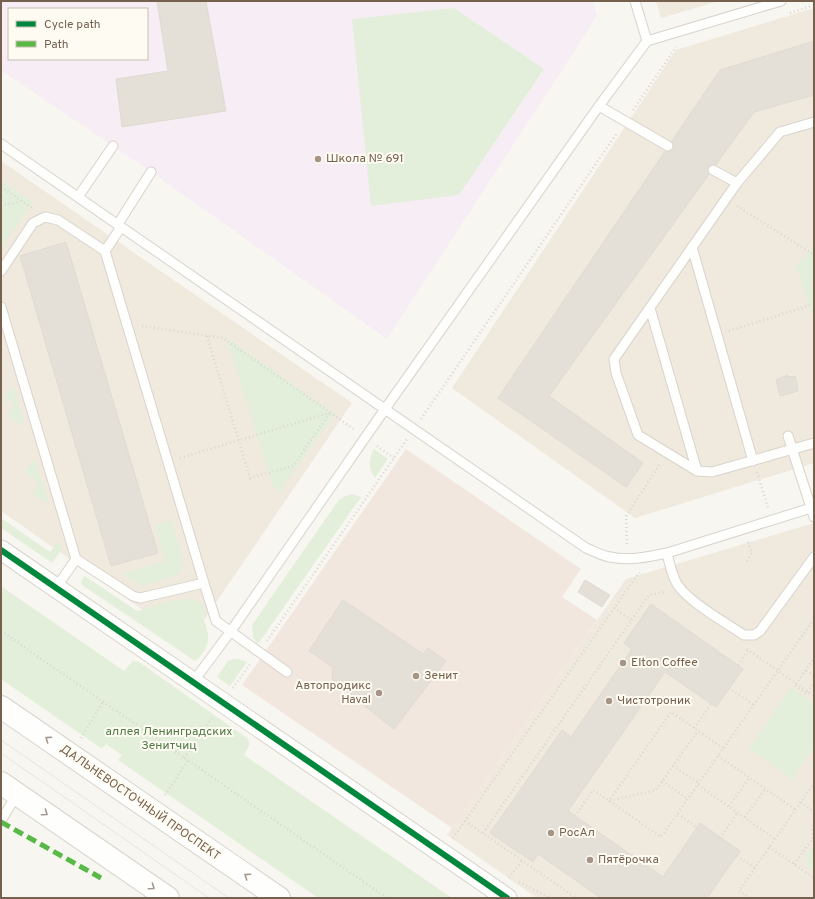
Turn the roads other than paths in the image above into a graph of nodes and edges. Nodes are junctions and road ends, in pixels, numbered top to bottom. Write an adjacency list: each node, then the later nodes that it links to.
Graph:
1 (635, 1): 3 (lane)
2 (781, 1): 3 (lane)
3 (647, 41): 4 (lane)
4 (599, 106): 8 (lane); 19 (lane)
5 (814, 122): 11 (lane)
6 (1, 144): 12 (lane)
7 (113, 146): 12 (lane)
8 (668, 146)
9 (714, 170): 11 (lane)
10 (152, 172): 13 (lane)
11 (737, 182): 14 (lane)
12 (78, 197): 13 (lane)
13 (119, 226): 15 (lane); 19 (lane)
14 (692, 247): 18 (lane); 23 (lane)
15 (105, 251): 16 (lane); 31 (lane)
16 (1, 271)
17 (1, 307): 30 (lane)
18 (650, 308): 24 (lane); 24 (lane)
19 (385, 409): 28 (lane); 33 (lane)
20 (788, 436): 22 (lane)
21 (814, 443): 22 (lane)
22 (793, 449): 23 (lane); 25 (lane)
23 (753, 460): 24 (lane)
24 (696, 471)
25 (812, 507): 26 (lane); 28 (lane)
26 (814, 517)
27 (1, 550): 32 (street)
28 (666, 553): 29 (lane)
29 (814, 557)
30 (76, 559): 31 (lane); 32 (lane)
31 (204, 583): 33 (lane)
32 (56, 588): 35 (street)
33 (231, 632): 34 (lane); 35 (lane)
34 (287, 672)
35 (193, 682): 41 (street)
36 (1, 707): 40 (main road, ДАЛЬНЕВОСТОЧНЫЙ ПРОСПЕКТ, one-way to 36)
37 (9, 788): 38 (lane); 39 (main road, one-way to 39)
38 (1, 821)
39 (168, 898)
40 (279, 898)
41 (507, 898)

